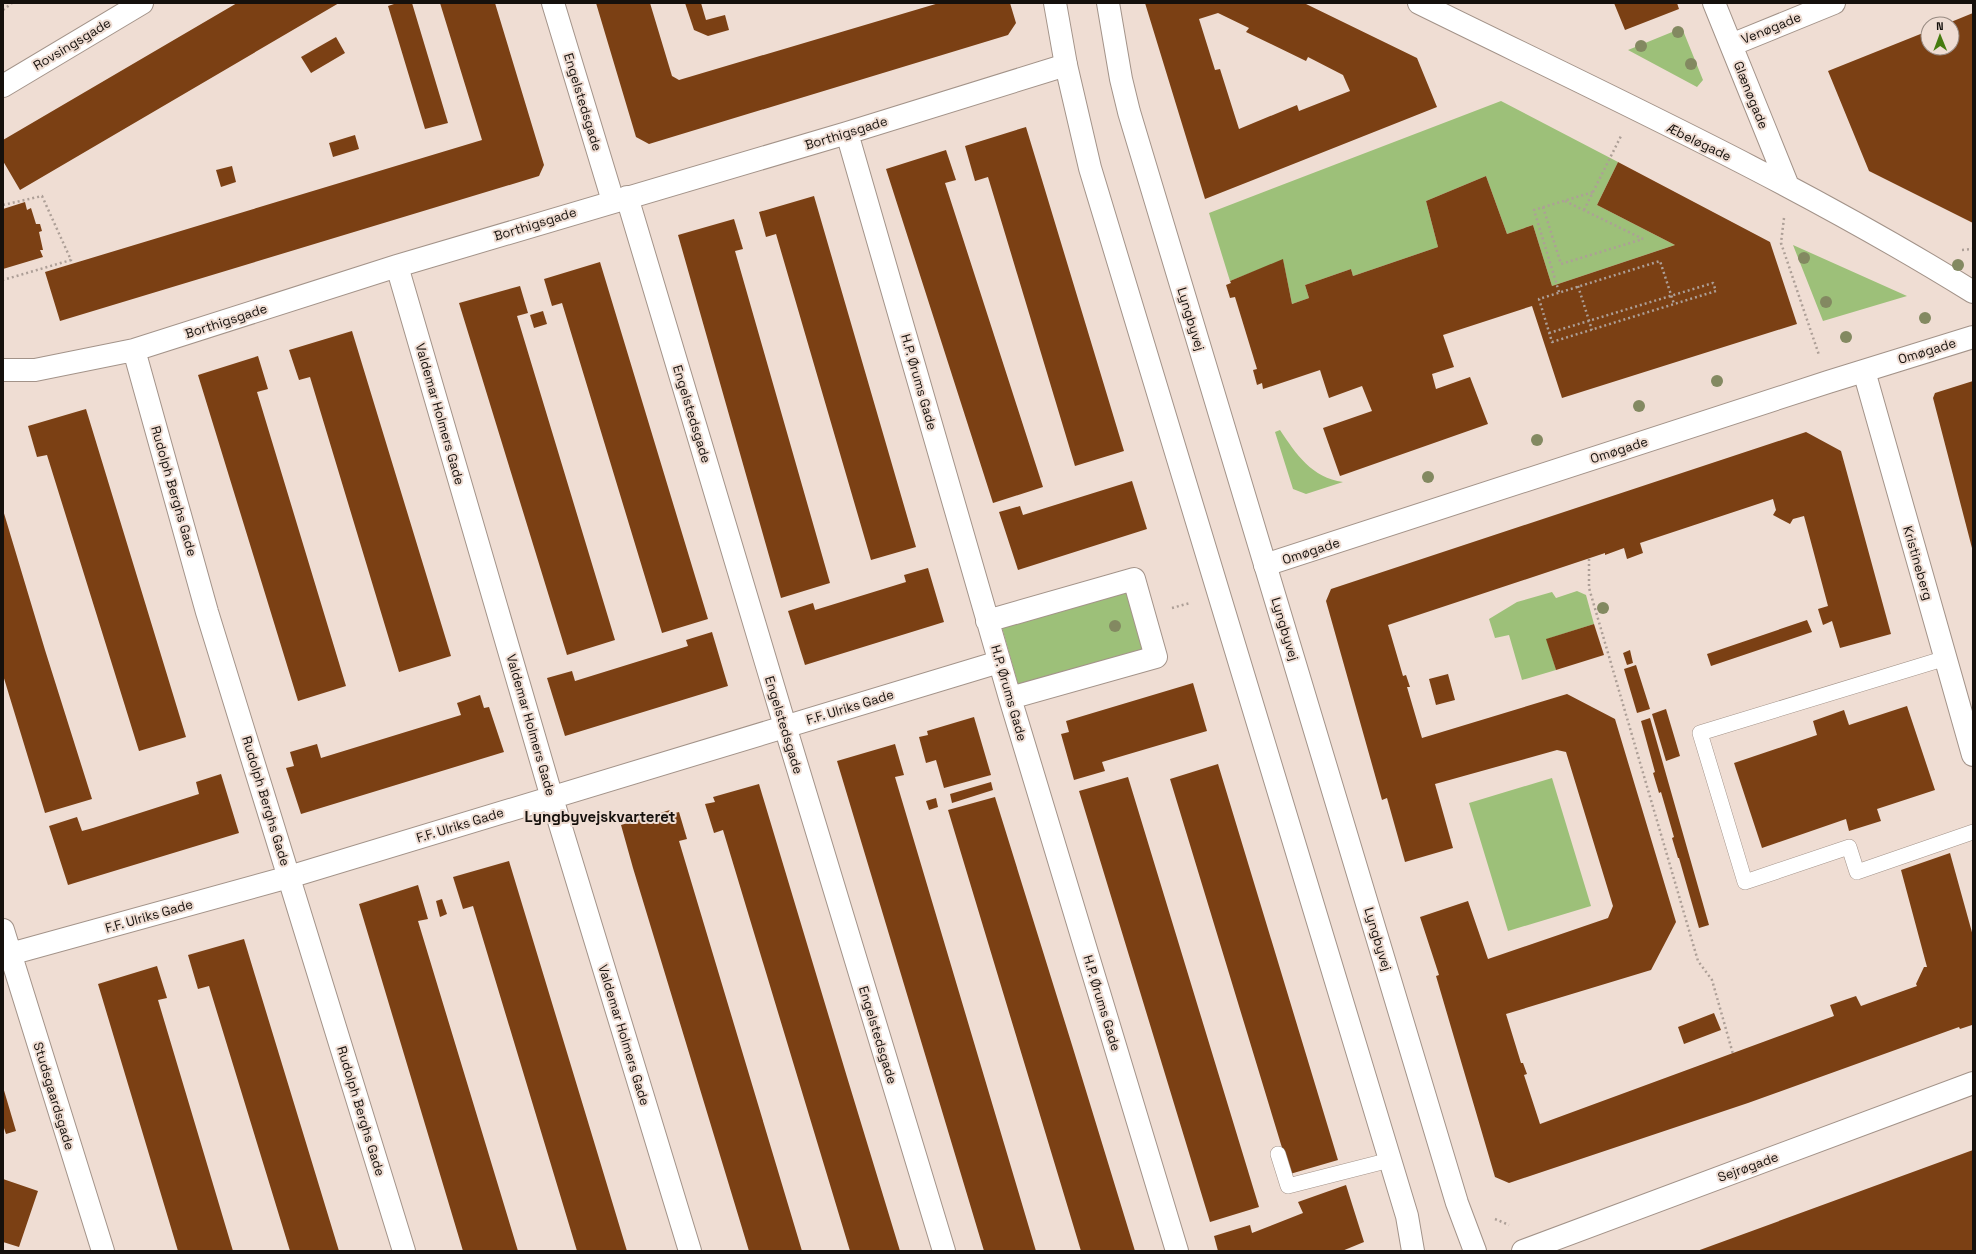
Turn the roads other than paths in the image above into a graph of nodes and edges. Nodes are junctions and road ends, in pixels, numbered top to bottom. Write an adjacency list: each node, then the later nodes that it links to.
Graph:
1 (142, 3): 10 (street, Rovsingsgade)
2 (553, 3): 13 (street, Engelstedsgade)
3 (1055, 3): 9 (street)
4 (1108, 3): 20 (street, Lyngbyvej)
5 (1419, 3): 12 (street, Æbeløgade)
6 (1714, 3): 8 (street, Glænøgade)
7 (1834, 3): 8 (street, Venøgade)
8 (1730, 45): 12 (street, Glænøgade)
9 (1066, 65): 11 (street, Borthigsgade); 33 (street)
10 (3, 86)
11 (847, 134): 13 (street, Borthigsgade); 21 (street, H.P. Ørums Gade)
12 (1788, 186): 15 (street, Æbeløgade)
13 (620, 199): 14 (street, Borthigsgade); 25 (street, Engelstedsgade)
14 (397, 266): 17 (street, Borthigsgade); 27 (street, Valdemar Holmers Gade)
15 (1973, 292)
16 (1973, 337): 19 (street, Omøgade)
17 (134, 350): 18 (street, Borthigsgade); 29 (street, Rudolph Berghs Gade)
18 (3, 370)
19 (1864, 371): 20 (street, Omøgade); 22 (street, Kristineberg)
20 (1266, 566): 41 (street, Lyngbyvej)
21 (987, 621): 23 (street, H.P. Ørums Gade); 24 (street)
22 (1946, 658): 26 (street, Kristineberg); 28 (lane)
23 (999, 662): 24 (street, H.P. Ørums Gade); 25 (street, F.F. Ulriks Gade)
24 (1010, 698): 39 (street, H.P. Ørums Gade)
25 (785, 726): 27 (street, F.F. Ulriks Gade); 38 (street, Engelstedsgade)
26 (1973, 755)
27 (552, 798): 29 (street, F.F. Ulriks Gade); 37 (street, Valdemar Holmers Gade)
28 (1973, 832)
29 (289, 877): 30 (street, F.F. Ulriks Gade); 36 (street, Rudolph Berghs Gade)
30 (6, 942): 35 (street, Studsgaardsgade)
31 (1973, 1083): 34 (street, Sejrøgade)
32 (1278, 1154): 33 (lane)
33 (1390, 1160): 40 (street)
34 (1550, 1246): 42 (street, Sejrøgade)
35 (103, 1251)
36 (404, 1251)
37 (690, 1251)
38 (944, 1251)
39 (1177, 1251)
40 (1413, 1251)
41 (1476, 1251)
42 (1523, 1251)

